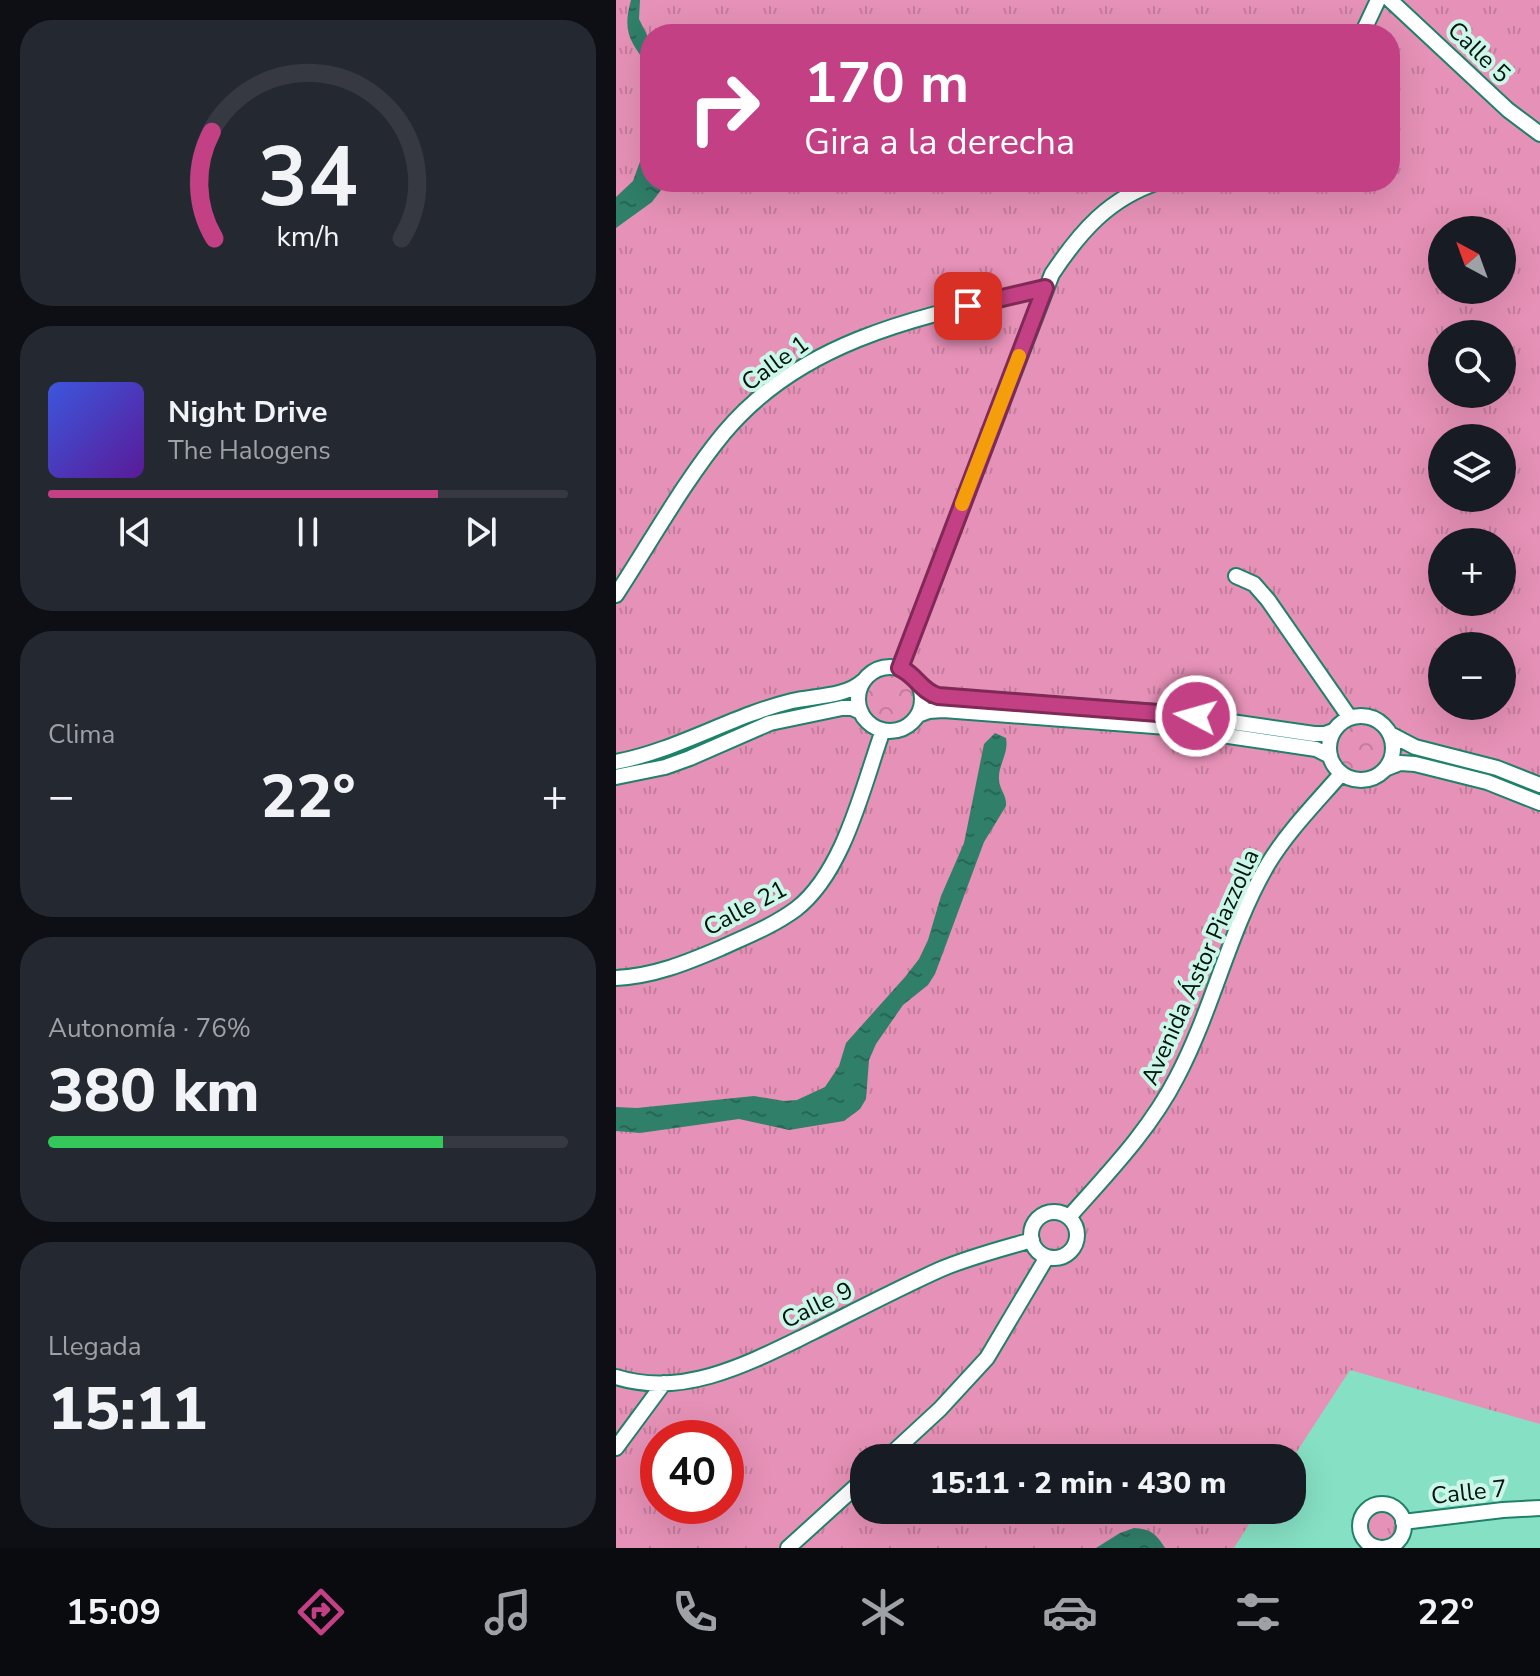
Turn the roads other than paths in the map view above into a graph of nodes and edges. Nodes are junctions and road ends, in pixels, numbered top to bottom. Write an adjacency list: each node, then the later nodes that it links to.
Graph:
1 (1379, 1): 2 (street); 3 (street, Calle 5)
2 (1367, 24)
3 (1540, 134)
4 (1132, 192): 5 (street)
5 (1045, 288): 7 (street, Calle 1); 8 (street)
6 (1236, 576): 13 (street)
7 (616, 595)
8 (900, 668): 9 (street); 10 (street)
9 (863, 681): 11 (street); 18 (street)
10 (919, 685): 12 (street); 15 (street)
11 (861, 712): 14 (street); 21 (street)
12 (918, 715): 14 (street); 17 (street)
13 (1350, 718): 15 (street); 16 (street)
14 (883, 730): 24 (street, Calle 21)
15 (1333, 731): 17 (street)
16 (1390, 734): 19 (street); 22 (street)
17 (1330, 756): 20 (street)
18 (616, 762)
19 (1385, 769): 20 (street); 23 (street)
20 (1341, 774): 25 (street, Avenida Ástor Piazzolla)
21 (616, 777)
22 (1540, 785)
23 (1540, 803)
24 (616, 978)
25 (1069, 1217): 26 (street); 27 (street)
26 (1032, 1240): 27 (street); 29 (street, Calle 9)
27 (1047, 1257): 30 (street)
28 (616, 1377): 29 (street, Calle 9)
29 (664, 1383): 31 (street)
30 (902, 1444)
31 (616, 1448)
32 (850, 1492): 36 (street)
33 (1540, 1508): 34 (street, Calle 7)
34 (1403, 1522): 35 (street, Calle 7); 35 (street, Calle 7)
35 (1362, 1545)
36 (788, 1548)

